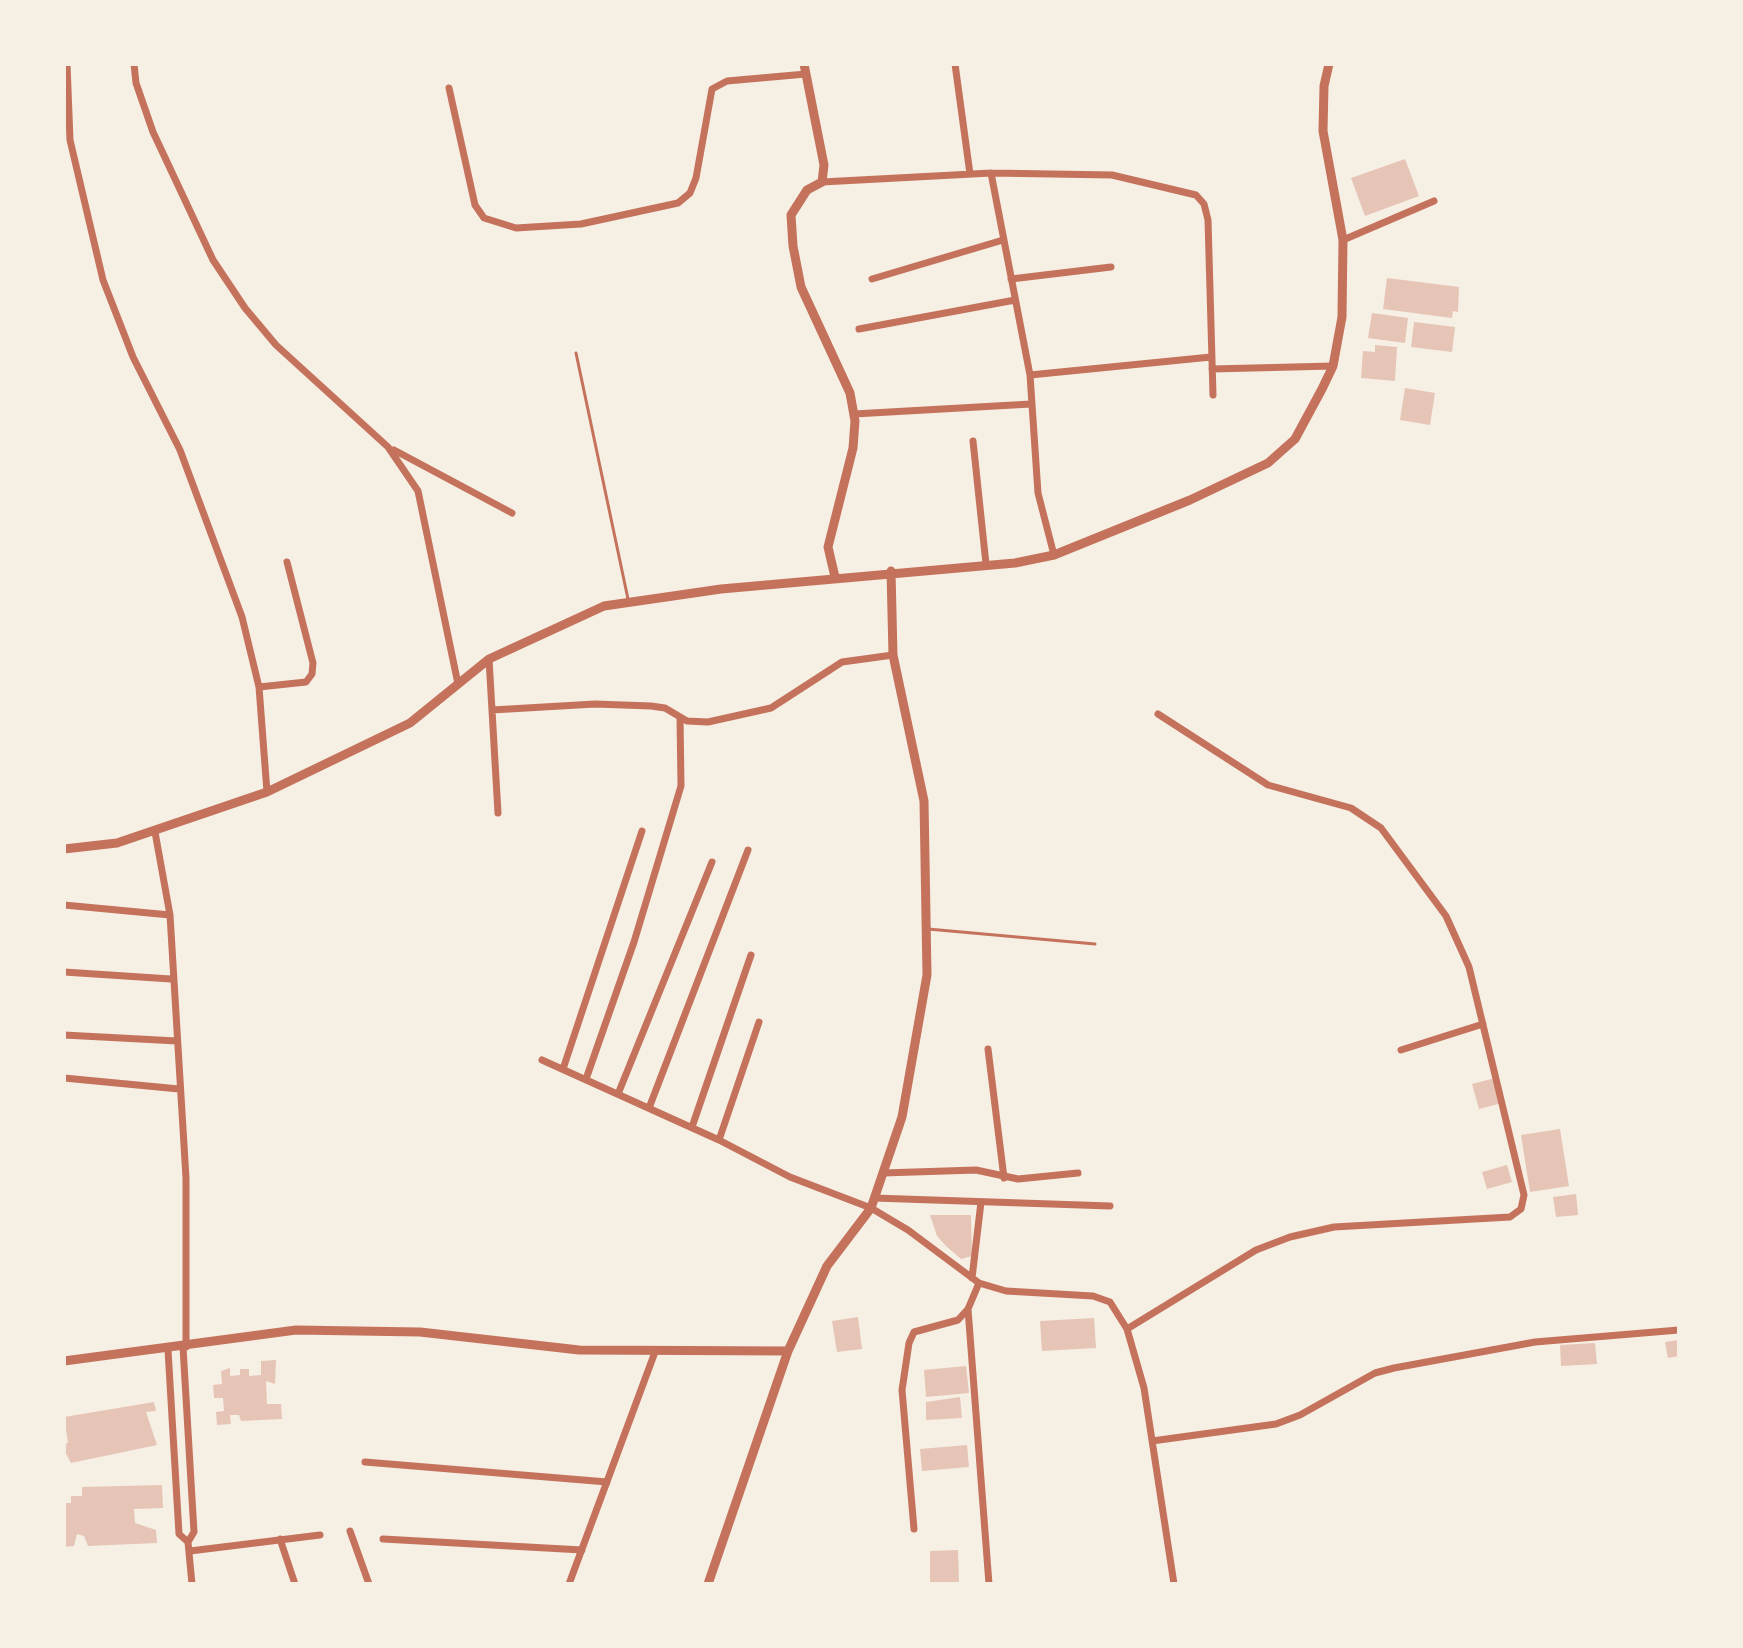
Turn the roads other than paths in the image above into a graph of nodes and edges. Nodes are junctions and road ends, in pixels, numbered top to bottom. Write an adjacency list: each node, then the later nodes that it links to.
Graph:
1 (67, 64): 7 (street)
2 (134, 64): 28 (street)
3 (955, 64): 9 (street)
4 (1329, 64): 13 (street)
5 (805, 69): 6 (street); 10 (street)
6 (449, 88)
7 (67, 140): 39 (street)
8 (991, 173): 9 (street); 12 (street); 20 (street)
9 (970, 174): 10 (street)
10 (822, 182): 26 (street)
11 (1434, 201): 13 (street)
12 (1003, 240): 15 (street); 16 (street)
13 (1343, 240): 21 (street)
14 (1111, 267): 16 (street)
15 (872, 279)
16 (1011, 279): 17 (street)
17 (1015, 300): 18 (street); 23 (street)
18 (859, 329)
19 (576, 353): 35 (lane)
20 (1211, 357): 22 (street); 23 (street)
21 (1333, 366): 22 (street); 30 (street)
22 (1212, 369): 24 (street)
23 (1030, 375): 25 (street)
24 (1213, 395)
25 (1031, 404): 26 (street); 30 (street)
26 (854, 414): 34 (street)
27 (973, 441): 32 (street)
28 (388, 447): 29 (street); 38 (street)
29 (512, 513)
30 (1054, 555): 32 (street)
31 (287, 562): 39 (street)
32 (986, 564): 33 (street)
33 (891, 571): 34 (street); 36 (street)
34 (835, 577): 35 (street)
35 (629, 603): 37 (street)
36 (893, 655): 42 (street); 52 (street)
37 (489, 659): 38 (street); 40 (street)
38 (458, 684): 43 (street)
39 (259, 687): 43 (street)
40 (492, 710): 42 (street); 44 (street)
41 (1158, 714): 58 (street)
42 (680, 717): 66 (street)
43 (267, 792): 46 (street)
44 (498, 813)
45 (642, 831): 64 (street)
46 (155, 832): 47 (street); 51 (street)
47 (64, 849)
48 (748, 850): 69 (street)
49 (712, 862): 68 (street)
50 (64, 905): 51 (street)
51 (170, 915): 56 (street)
52 (927, 929): 53 (lane); 72 (street)
53 (1095, 944)
54 (751, 955): 70 (street)
55 (64, 972): 56 (street)
56 (171, 979): 60 (street)
57 (759, 1022): 71 (street)
58 (1483, 1024): 62 (street); 80 (street)
59 (64, 1035): 60 (street)
60 (177, 1041): 67 (street)
61 (988, 1049): 74 (street)
62 (1401, 1050)
63 (542, 1060): 64 (street)
64 (563, 1069): 66 (street)
65 (64, 1078): 67 (street)
66 (586, 1079): 68 (street)
67 (179, 1089): 82 (street)
68 (618, 1094): 69 (street)
69 (649, 1108): 70 (street)
70 (692, 1127): 71 (street)
71 (719, 1140): 76 (street)
72 (883, 1173): 74 (street); 76 (street)
73 (1078, 1173): 74 (street)
74 (1004, 1178)
75 (981, 1202): 76 (street); 77 (street); 78 (street)
76 (873, 1203): 78 (street); 84 (street)
77 (1110, 1206)
78 (976, 1281): 79 (street); 80 (street)
79 (968, 1309): 90 (street); 103 (street)
80 (1127, 1329): 87 (street)
81 (1679, 1330): 87 (street)
82 (184, 1347): 83 (street); 85 (street); 95 (street)
83 (168, 1350): 86 (street); 95 (street)
84 (788, 1351): 85 (street); 102 (street)
85 (655, 1352): 89 (street)
86 (64, 1361)
87 (1152, 1441): 104 (street)
88 (365, 1462): 89 (street)
89 (607, 1482): 96 (street)
90 (914, 1529)
91 (350, 1531): 100 (street)
92 (320, 1535): 93 (street)
93 (280, 1539): 97 (street); 99 (street)
94 (383, 1539): 96 (street)
95 (188, 1542): 97 (street)
96 (582, 1550): 101 (street)
97 (190, 1551): 98 (street)
98 (192, 1584)
99 (295, 1584)
100 (369, 1584)
101 (569, 1584)
102 (708, 1584)
103 (989, 1584)
104 (1174, 1584)

